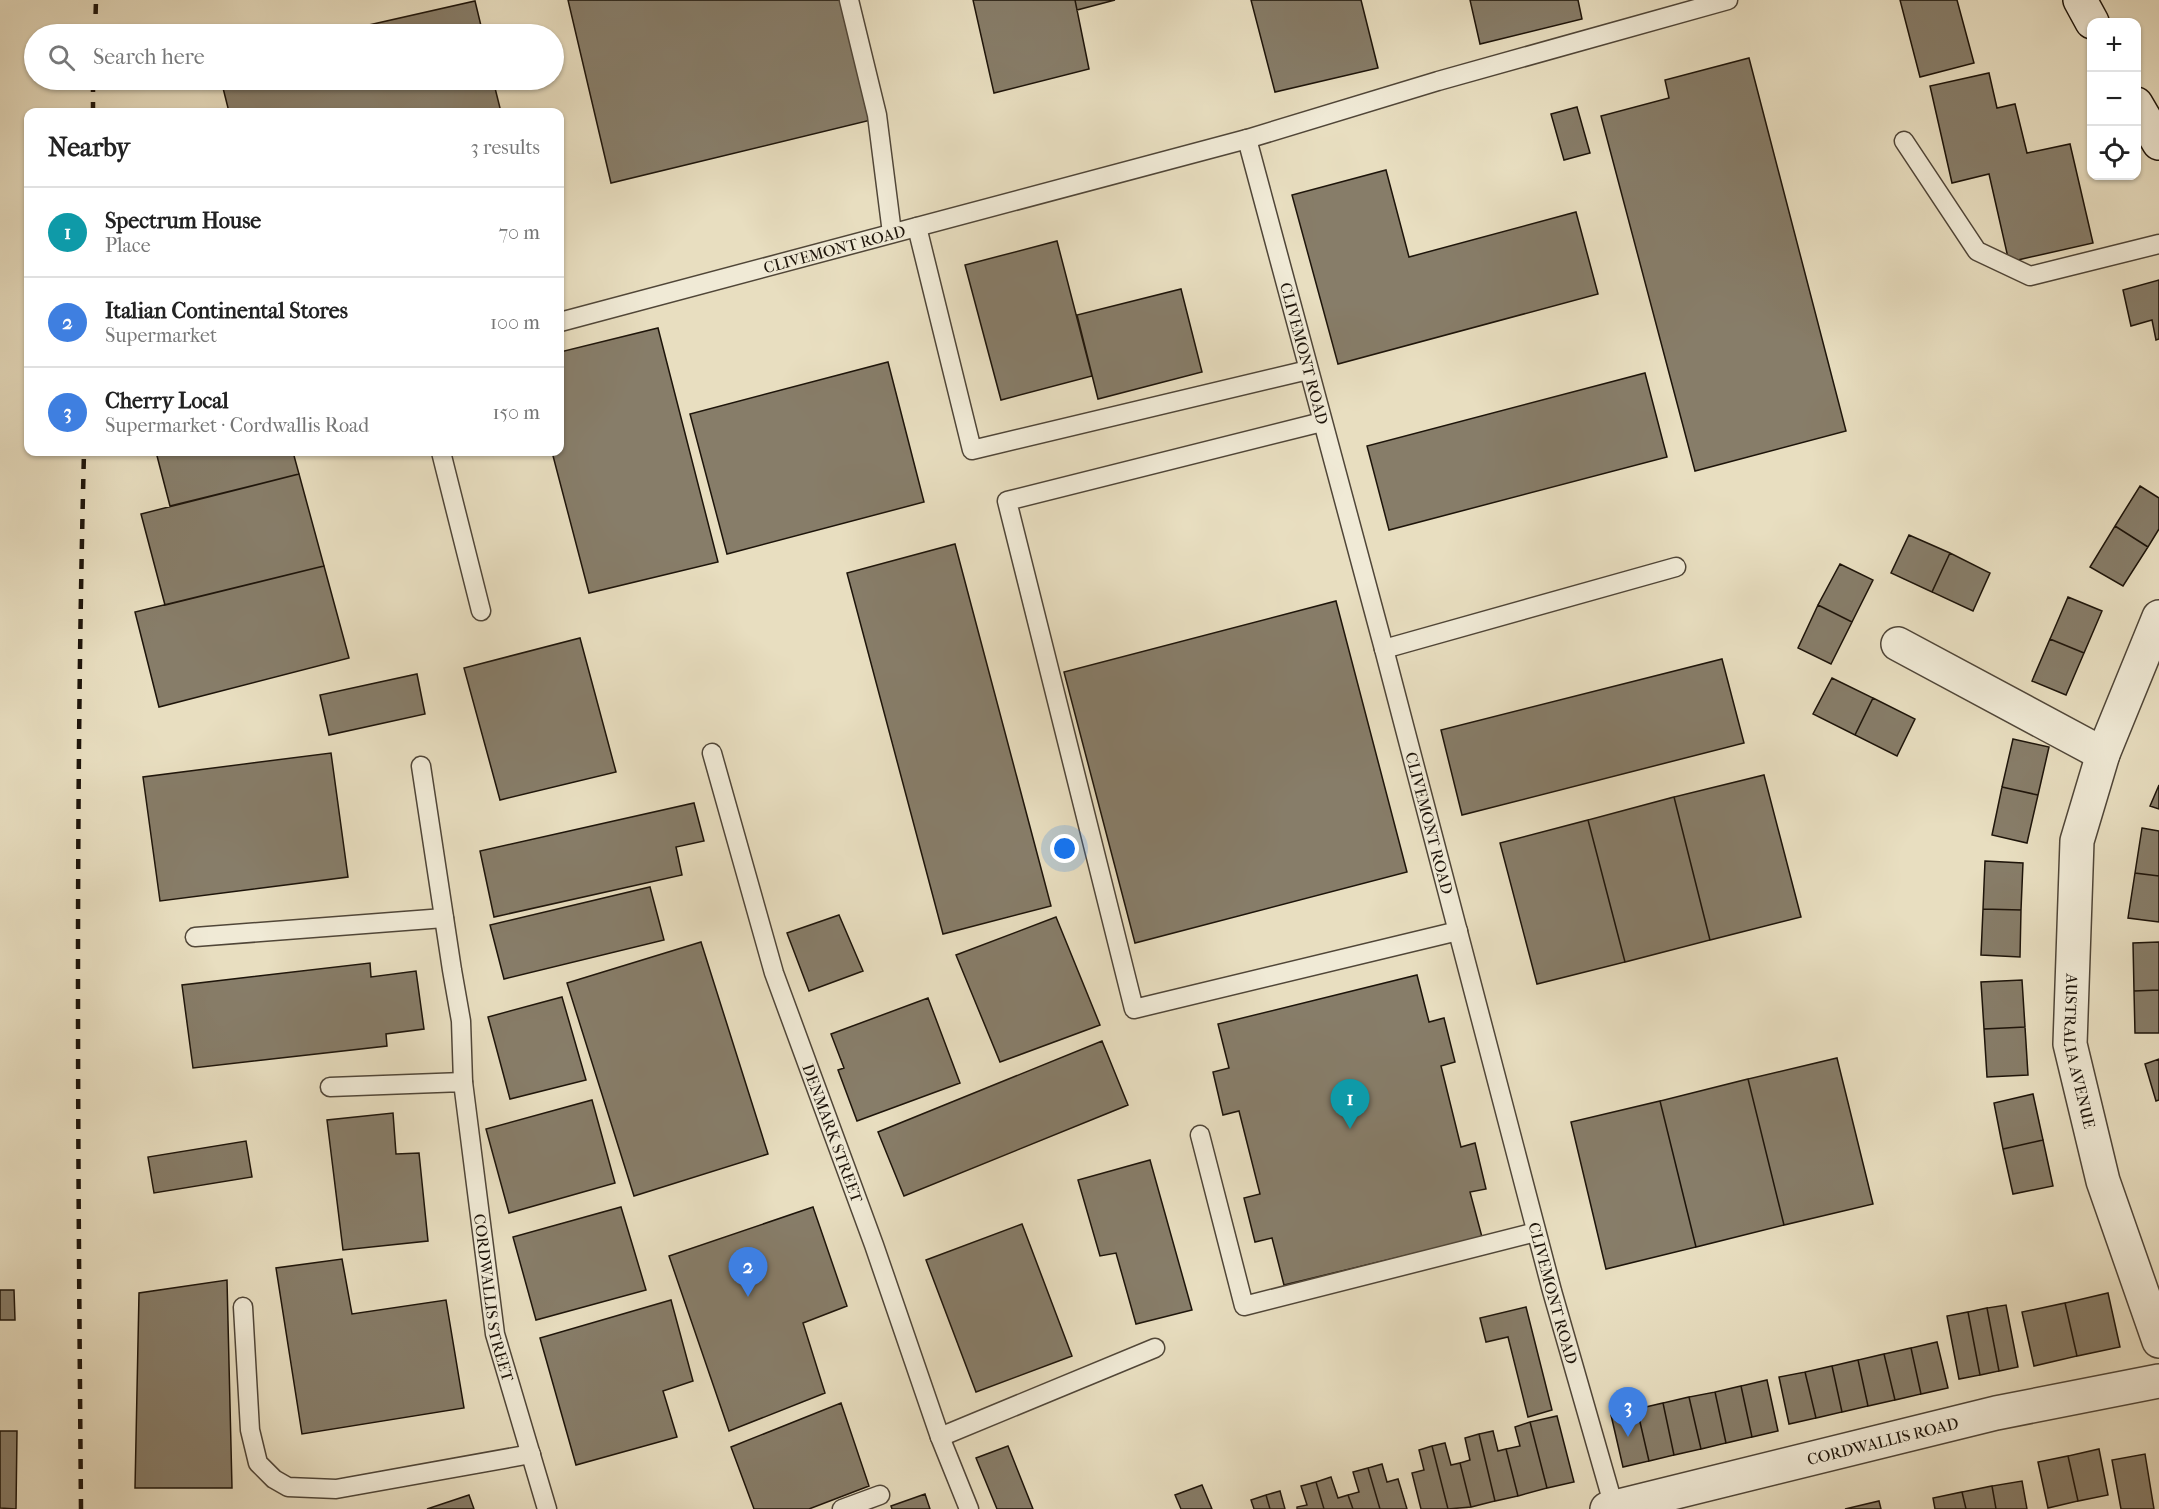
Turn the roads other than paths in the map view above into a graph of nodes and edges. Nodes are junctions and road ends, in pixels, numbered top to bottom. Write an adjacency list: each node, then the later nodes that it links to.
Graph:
1 (849, 0): 8 (lane)
2 (1728, 0): 5 (lane, CLIVEMONT ROAD)
3 (2080, 0): 4 (street)
4 (2090, 18)
5 (1247, 139): 7 (lane, CLIVEMONT ROAD); 11 (lane, CLIVEMONT ROAD)
6 (1904, 141): 9 (lane)
7 (917, 227): 8 (lane, CLIVEMONT ROAD); 11 (lane)
8 (892, 233): 10 (lane, CLIVEMONT ROAD)
9 (2159, 244)
10 (564, 321)
11 (1308, 370): 12 (lane, CLIVEMONT ROAD)
12 (1322, 422): 18 (lane, CLIVEMONT ROAD); 23 (lane)
13 (442, 456): 15 (lane)
14 (1676, 567): 18 (lane)
15 (482, 611)
16 (2159, 617): 20 (street, AUSTRALIA AVENUE)
17 (1898, 644): 20 (street)
18 (1384, 649): 23 (lane, CLIVEMONT ROAD)
19 (712, 753): 33 (lane, DENMARK STREET)
20 (2103, 754): 30 (street, AUSTRALIA AVENUE)
21 (421, 766): 22 (lane, CORDWALLIS STREET)
22 (444, 918): 24 (lane); 25 (lane, CORDWALLIS STREET)
23 (1458, 931): 28 (lane, CLIVEMONT ROAD)
24 (195, 937)
25 (463, 1082): 26 (lane); 34 (lane, CORDWALLIS STREET)
26 (330, 1087)
27 (1200, 1135): 28 (lane)
28 (1536, 1232): 37 (lane, CLIVEMONT ROAD)
29 (243, 1307): 34 (lane)
30 (2159, 1341)
31 (1155, 1348): 33 (lane)
32 (2159, 1381): 36 (street, CORDWALLIS ROAD)
33 (940, 1437): 40 (lane, DENMARK STREET)
34 (531, 1454): 38 (lane, CORDWALLIS STREET)
35 (879, 1495): 39 (lane)
36 (1665, 1502): 37 (street, CORDWALLIS ROAD)
37 (1610, 1508)
38 (547, 1509)
39 (842, 1509)
40 (969, 1509)

